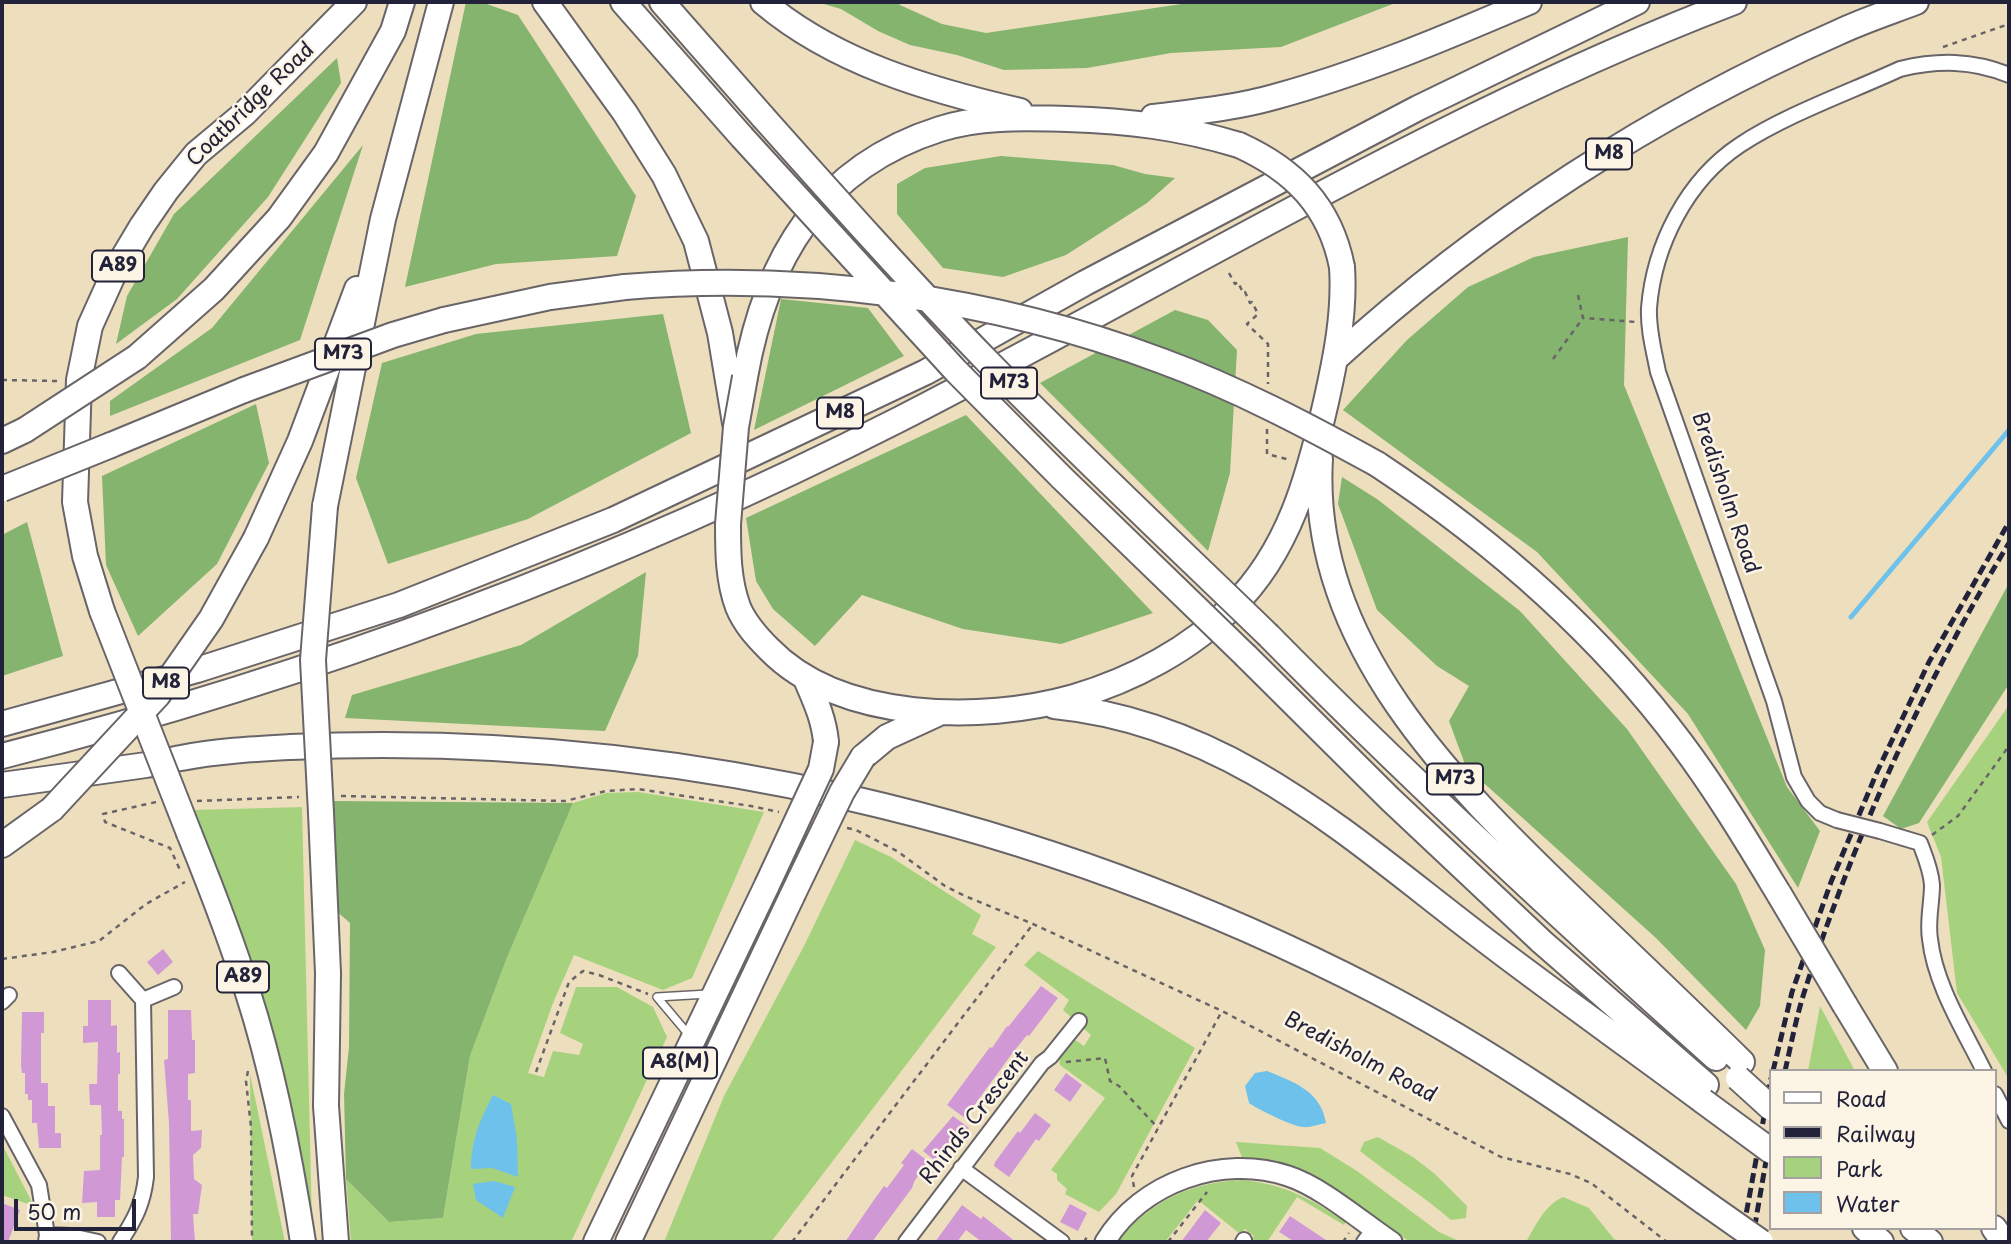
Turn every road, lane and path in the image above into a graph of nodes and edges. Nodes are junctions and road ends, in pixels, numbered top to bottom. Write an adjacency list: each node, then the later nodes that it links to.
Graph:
1 (354, 2): 88 (highway, Coatbridge Road / A89, bridge)
2 (402, 2): 31 (highway, bridge)
3 (441, 2): 19 (highway)
4 (545, 2): 27 (highway)
5 (623, 2): 66 (highway, M73, bridge)
6 (662, 2): 63 (highway, M73, bridge)
7 (763, 2): 17 (highway)
8 (1529, 2): 13 (highway)
9 (1540, 2): 13 (highway)
10 (1637, 2): 36 (highway, M8)
11 (1734, 2): 38 (highway, M8)
12 (1916, 2): 25 (highway, M8)
13 (1489, 19): 18 (highway)
14 (2009, 24): 15 (path)
15 (1940, 48)
16 (2009, 75): 24 (street, Bredisholm Road)
17 (1053, 118): 18 (highway); 27 (highway)
18 (1127, 121): 25 (highway, bridge)
19 (383, 219): 42 (highway, bridge); 46 (highway, M8, bridge)
20 (1229, 273): 22 (path)
21 (1578, 295): 23 (path)
22 (1258, 314)
23 (1583, 318): 24 (path); 26 (path)
24 (1650, 323): 45 (street, Bredisholm Road, bridge)
25 (1335, 359): 30 (highway)
26 (1553, 359)
27 (736, 376): 33 (highway, bridge)
28 (2, 380): 29 (path)
29 (62, 381)
30 (1323, 413): 34 (highway); 63 (highway, M73)
31 (2, 441)
32 (2, 489): 61 (highway, M73, bridge)
33 (806, 679): 35 (highway); 53 (highway, A8(M), bridge)
34 (1039, 704): 35 (highway); 66 (highway, M73)
35 (941, 712): 91 (highway, A8(M), bridge)
36 (2, 724)
37 (2009, 746): 45 (path)
38 (2, 756)
39 (2, 785): 100 (highway, bridge)
40 (190, 801): 42 (path)
41 (163, 802): 47 (path)
42 (320, 802): 43 (path); 89 (highway)
43 (751, 806)
44 (839, 826): 49 (path, Bredisholm Road)
45 (1920, 842): 62 (street)
46 (2, 845)
47 (180, 871)
48 (189, 892): 50 (path)
49 (1033, 924): 56 (path, Bredisholm Road); 92 (path)
50 (2, 959)
51 (119, 973): 55 (street)
52 (174, 987): 55 (street)
53 (714, 993): 54 (lane); 58 (highway, A8(M))
54 (657, 998): 58 (lane); 64 (path)
55 (143, 1000): 86 (street)
56 (1222, 1011): 71 (path); 99 (path, Bredisholm Road)
57 (1079, 1021): 59 (street, Rhinds Crescent)
58 (692, 1038): 90 (highway, A8(M))
59 (1050, 1057): 71 (path); 74 (street, Rhinds Crescent)
60 (250, 1066): 87 (path)
61 (1884, 1069)
62 (1983, 1069)
63 (1740, 1070): 65 (highway, M73); 68 (highway, M73, bridge)
64 (536, 1072)
65 (1770, 1088)
66 (1707, 1096): 72 (highway, M73); 73 (highway, M73, bridge)
67 (1997, 1098): 70 (street)
68 (1770, 1107)
69 (2, 1116): 84 (street)
70 (2009, 1121)
71 (1158, 1128): 78 (path)
72 (1770, 1144)
73 (1770, 1150)
74 (961, 1168): 93 (street, Rhinds Crescent); 94 (street)
75 (1215, 1189): 76 (path)
76 (1208, 1190): 77 (path); 96 (path)
77 (1200, 1192)
78 (1138, 1204): 83 (street); 95 (street)
79 (1340, 1227): 82 (path)
80 (1867, 1230): 101 (highway)
81 (1916, 1230): 102 (highway)
82 (1349, 1233): 83 (path); 97 (path)
83 (1365, 1236): 98 (street)
84 (46, 1239): 85 (street)
85 (98, 1242)
86 (120, 1242)
87 (252, 1242)
88 (303, 1242)
89 (336, 1242)
90 (596, 1242)
91 (628, 1242)
92 (792, 1242)
93 (906, 1242)
94 (1062, 1242)
95 (1105, 1242)
96 (1168, 1242)
97 (1343, 1242)
98 (1392, 1242)
99 (1667, 1242)
100 (1761, 1242)
101 (1881, 1242)
102 (1932, 1242)

